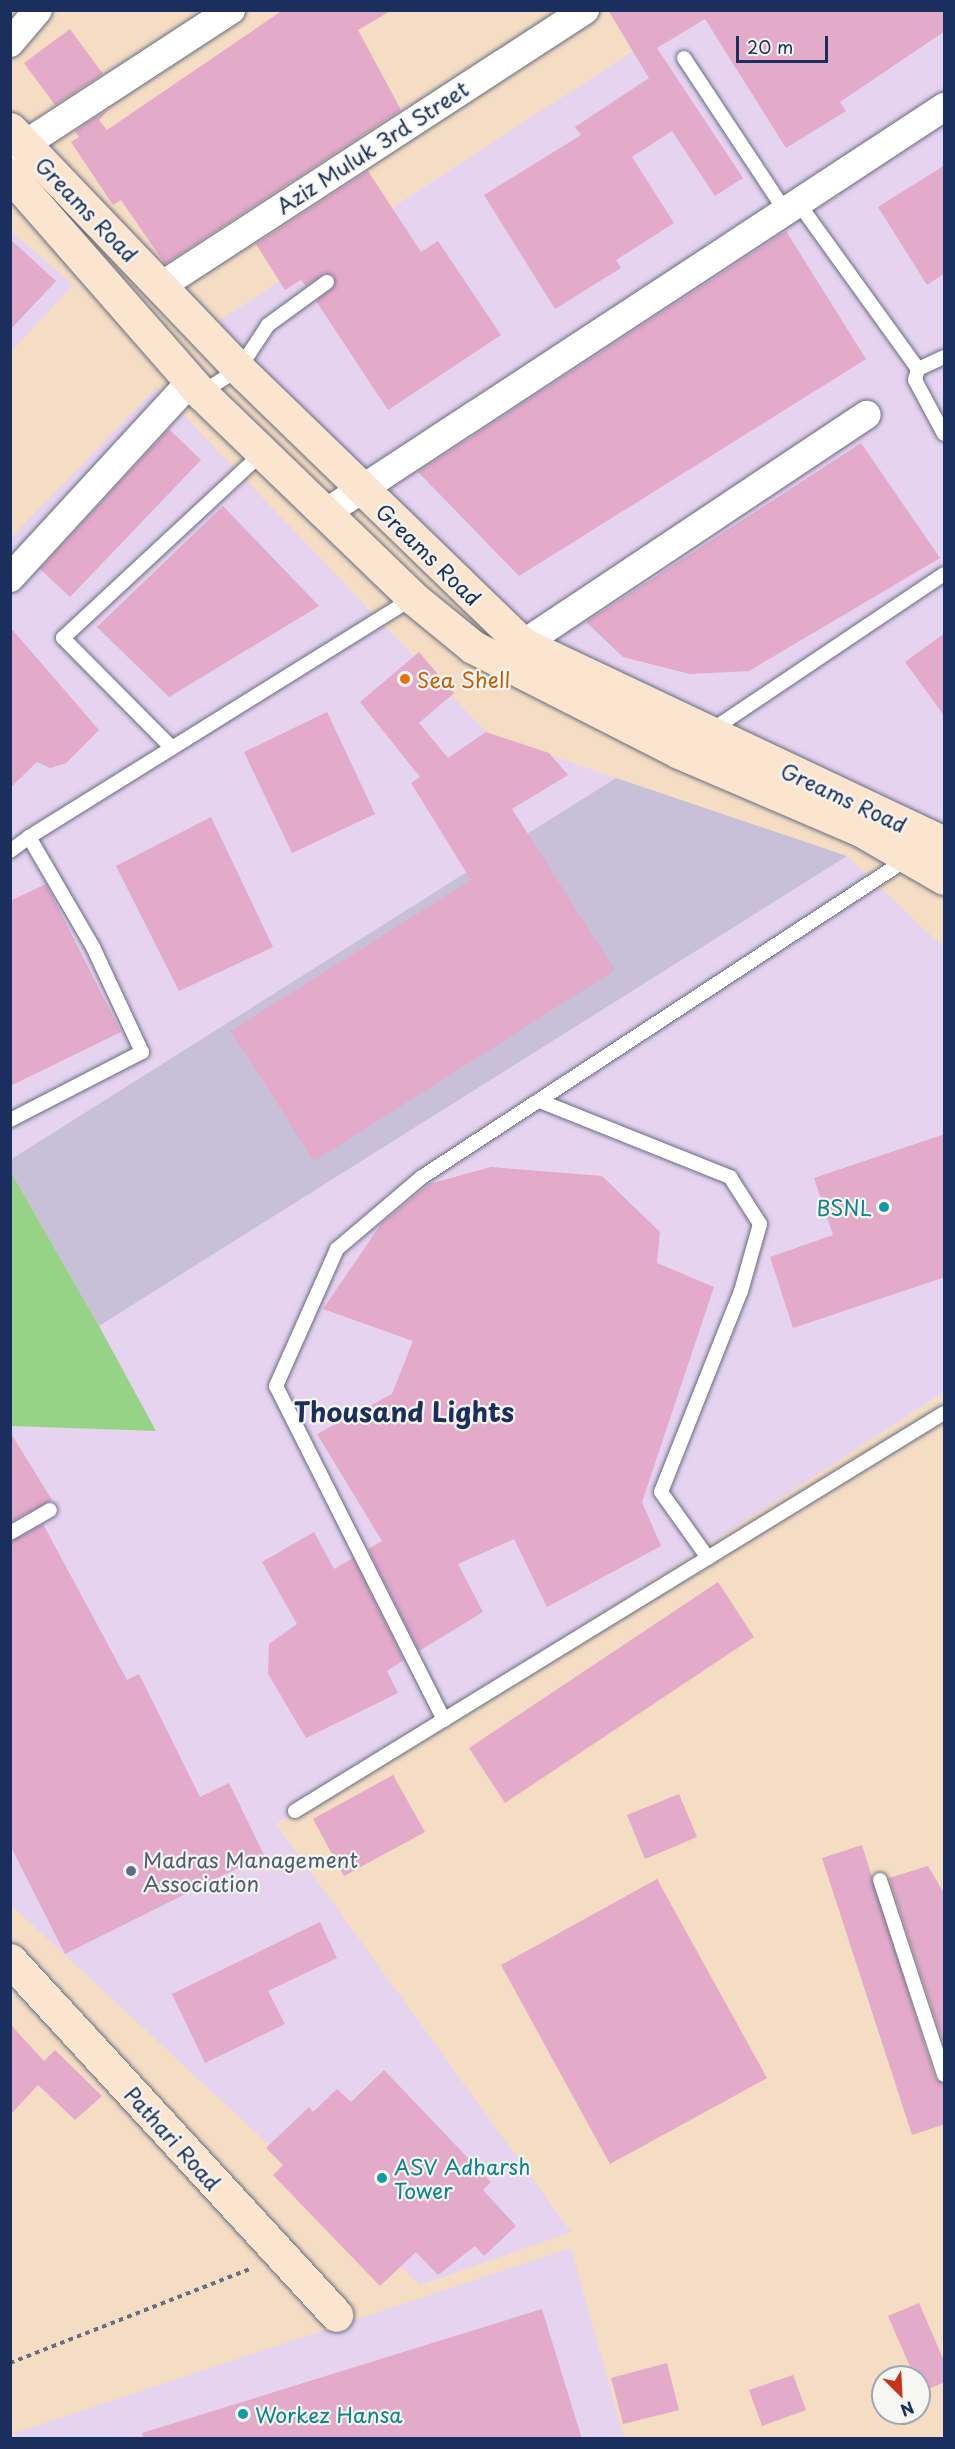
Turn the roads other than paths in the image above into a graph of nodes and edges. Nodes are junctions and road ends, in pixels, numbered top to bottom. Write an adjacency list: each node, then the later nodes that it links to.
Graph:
1 (38, 10): 4 (street)
2 (231, 10): 7 (street)
3 (585, 10): 11 (street, Aziz Muluk 3rd Street)
4 (10, 43)
5 (684, 58): 9 (lane)
6 (945, 107): 9 (street)
7 (16, 143): 11 (street, Greams Road)
8 (10, 175): 15 (street, Greams Road)
9 (793, 208): 14 (lane); 19 (street)
10 (327, 282): 13 (lane)
11 (160, 286): 13 (street, Greams Road)
12 (945, 357): 14 (lane)
13 (239, 369): 15 (lane); 19 (street, Greams Road)
14 (918, 369): 17 (lane)
15 (196, 387): 18 (street, Greams Road); 22 (street)
16 (867, 415): 24 (street)
17 (945, 434)
18 (262, 453): 20 (street, Greams Road); 26 (lane)
19 (361, 488): 20 (street); 24 (street, Greams Road)
20 (324, 514): 23 (street, Greams Road)
21 (944, 574): 25 (lane)
22 (10, 578)
23 (413, 598): 26 (lane); 30 (street, Greams Road)
24 (522, 644): 25 (street, Greams Road)
25 (708, 733): 28 (street, Greams Road)
26 (172, 748): 27 (lane)
27 (29, 837): 29 (lane); 33 (lane)
28 (945, 843)
29 (10, 851)
30 (909, 858): 31 (street, Greams Road); 32 (lane)
31 (945, 878)
32 (540, 1101): 37 (lane); 38 (lane)
33 (10, 1120)
34 (945, 1413): 37 (lane)
35 (50, 1510): 36 (lane)
36 (10, 1533)
37 (708, 1558): 38 (lane)
38 (444, 1720): 39 (lane)
39 (295, 1811)
40 (879, 1880): 42 (lane)
41 (10, 1960): 43 (street, Pathari Road)
42 (945, 2075)
43 (336, 2314)

